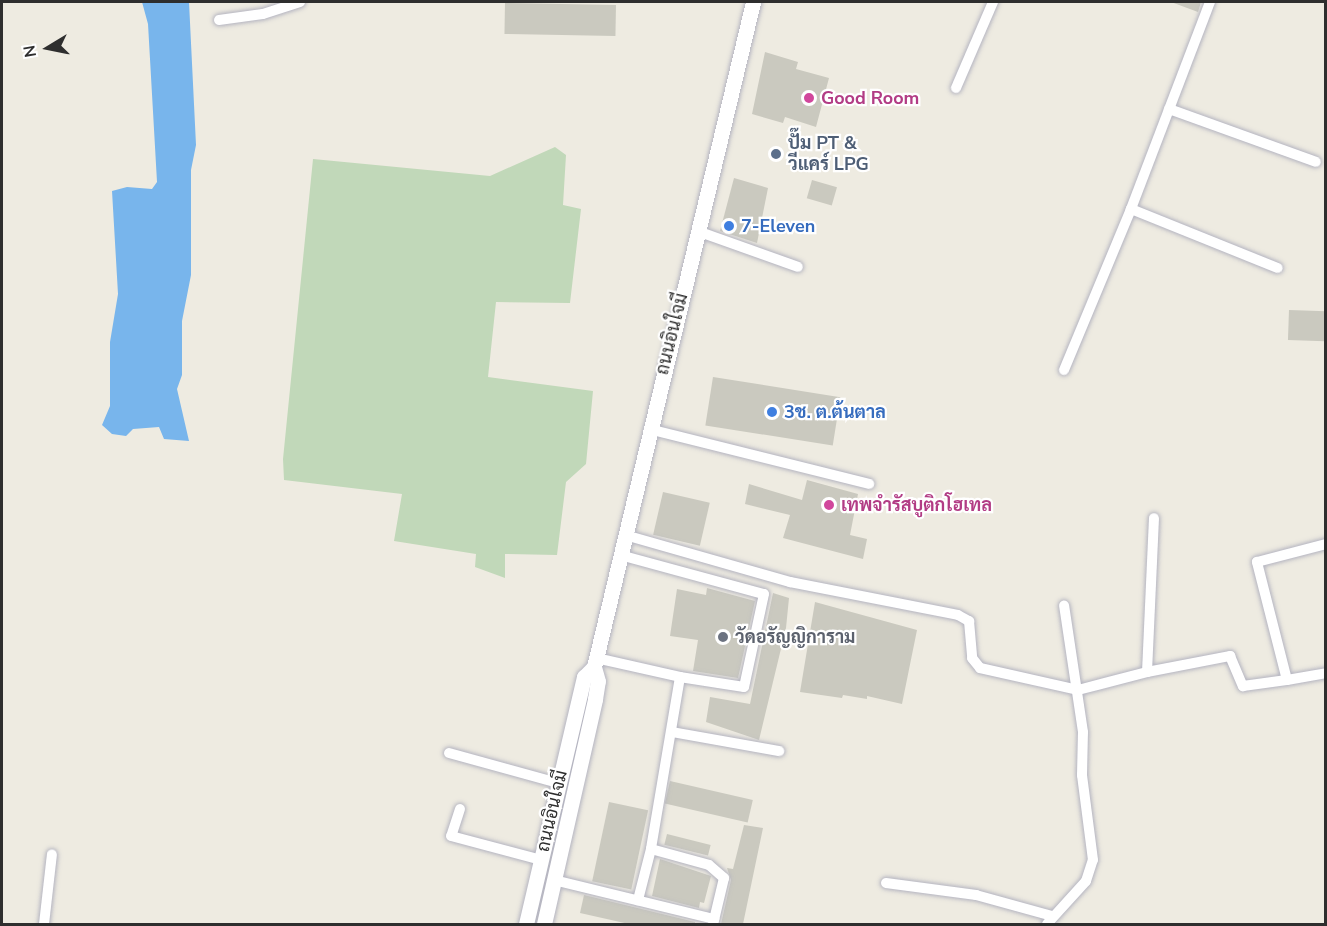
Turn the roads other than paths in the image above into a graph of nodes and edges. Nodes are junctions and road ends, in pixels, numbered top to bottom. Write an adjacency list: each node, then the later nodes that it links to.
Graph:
1 (300, 2): 5 (street)
2 (753, 2): 10 (main road, ถนนอินใจมี)
3 (993, 2): 6 (street)
4 (1210, 2): 7 (street)
5 (219, 20)
6 (956, 87)
7 (1169, 109): 8 (street); 9 (street)
8 (1316, 162)
9 (1131, 209): 12 (street); 13 (street)
10 (697, 231): 11 (street); 14 (main road, ถนนอินใจมี)
11 (798, 267)
12 (1278, 268)
13 (1064, 370)
14 (649, 429): 15 (street); 17 (main road, ถนนอินใจมี)
15 (869, 483)
16 (1154, 518): 22 (street)
17 (625, 535): 19 (main road, ถนนอินใจมี); 26 (street)
18 (1326, 544): 25 (street)
19 (620, 555): 21 (main road, ถนนอินใจมี); 24 (street)
20 (1064, 605): 26 (street)
21 (595, 663): 24 (street); 30 (main road, ถนนอินใจมี); 35 (main road, ถนนอินใจมี)
22 (1147, 672): 25 (street); 26 (street)
23 (1326, 673): 25 (street)
24 (680, 677): 27 (street)
25 (1287, 680)
26 (1078, 690): 38 (street)
27 (672, 732): 28 (street); 32 (street)
28 (779, 751)
29 (449, 753): 30 (street)
30 (558, 783): 34 (main road, ถนนอินใจมี)
31 (460, 809): 34 (street)
32 (651, 849): 37 (street); 39 (street)
33 (52, 854): 40 (street)
34 (541, 860): 41 (main road, ถนนอินใจมี)
35 (554, 880): 37 (street); 42 (main road, ถนนอินใจมี)
36 (886, 883): 38 (street)
37 (638, 900): 39 (street)
38 (1050, 920)
39 (714, 922)
40 (44, 924)
41 (526, 924)
42 (544, 924)

